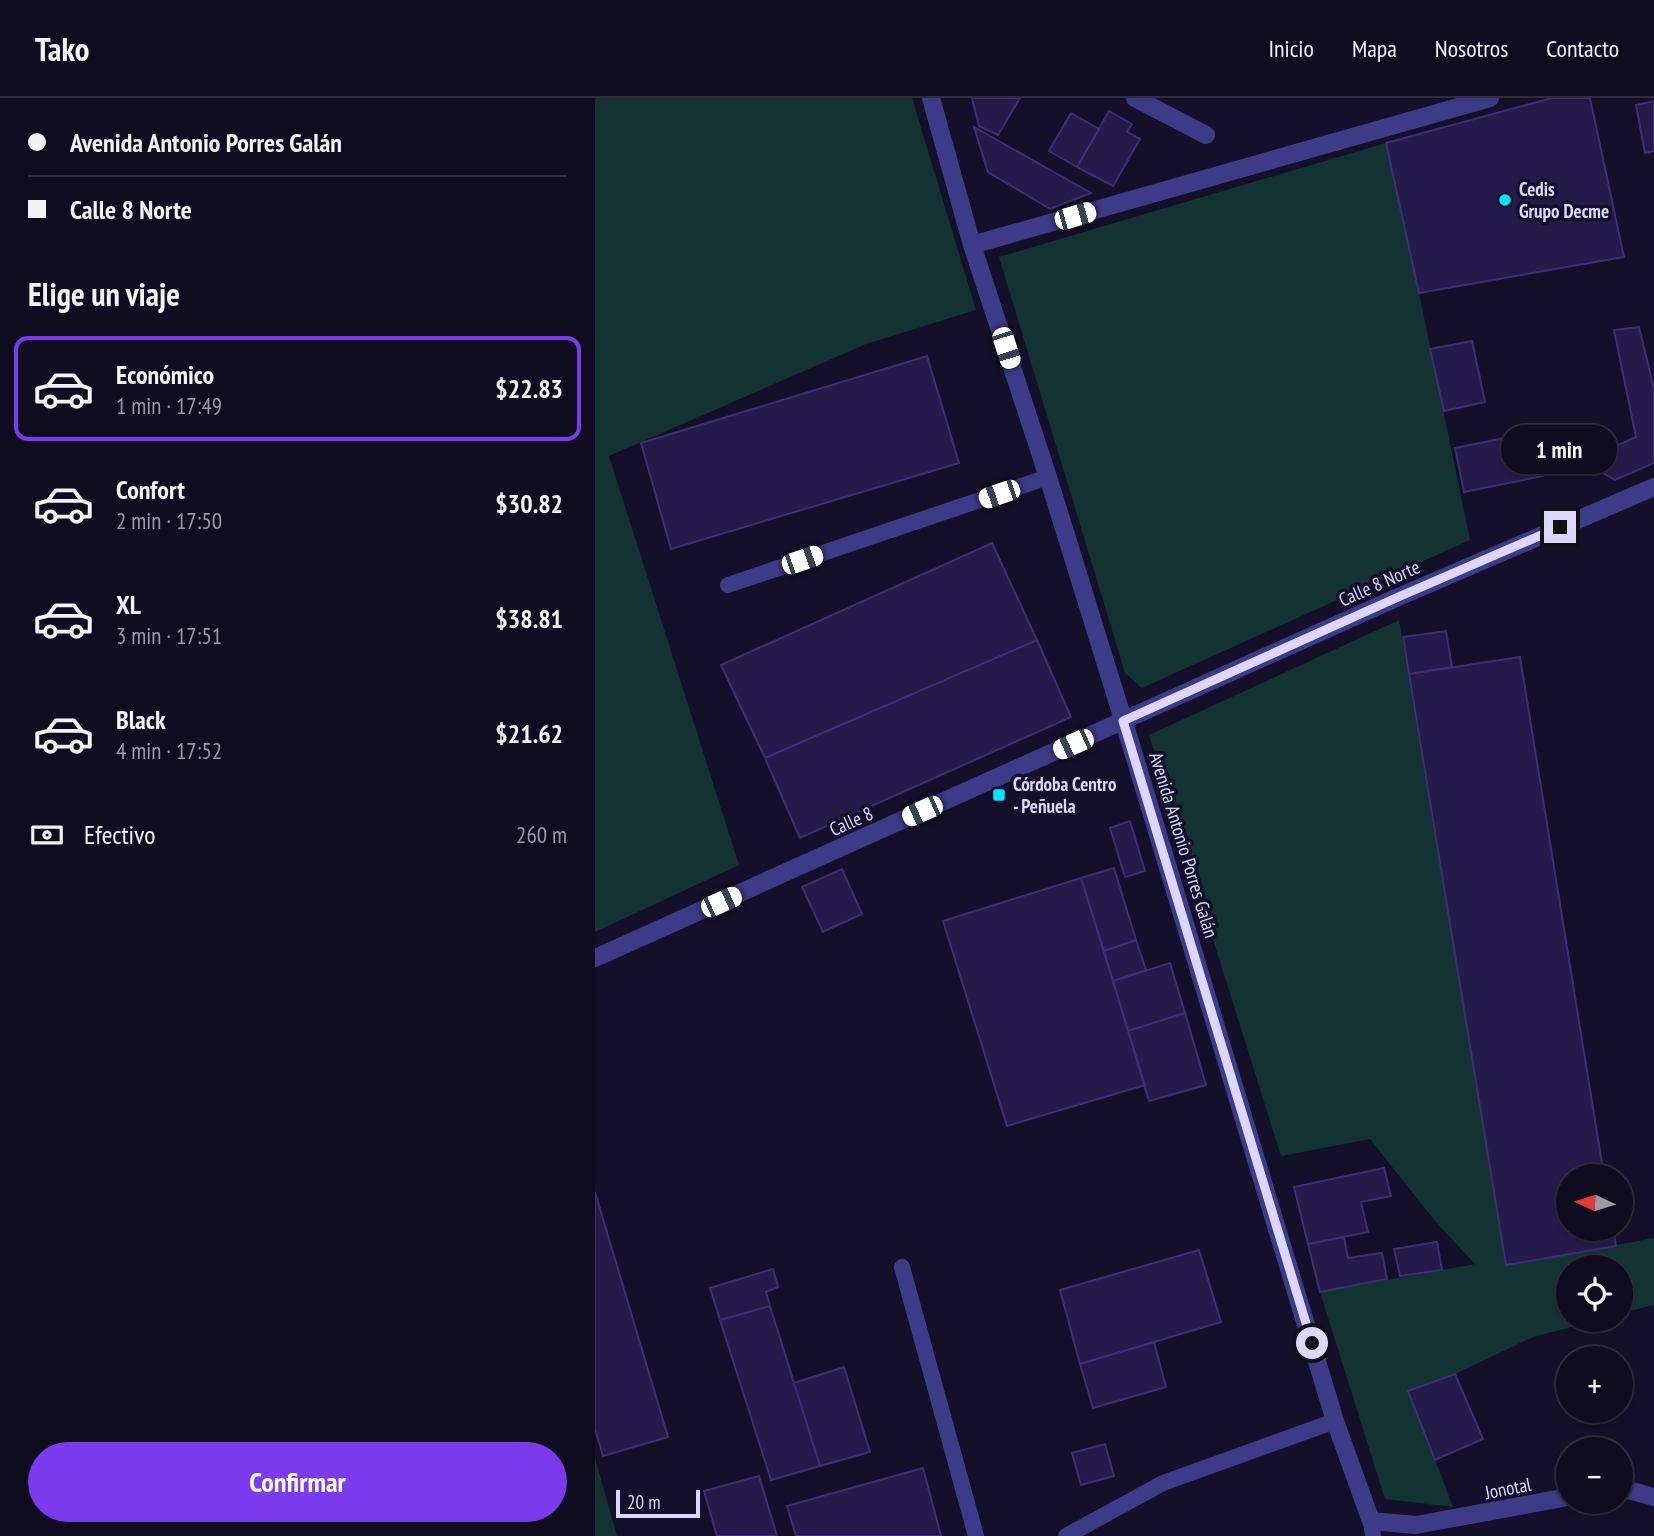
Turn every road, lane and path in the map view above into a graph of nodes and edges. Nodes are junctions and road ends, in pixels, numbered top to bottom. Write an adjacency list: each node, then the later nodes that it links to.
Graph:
1 (931, 98): 5 (street, Avenida Antonio Porres Galán)
2 (1135, 98): 4 (street)
3 (1490, 98): 5 (street)
4 (1206, 135)
5 (972, 245): 6 (street, Avenida Antonio Porres Galán)
6 (1048, 477): 8 (lane); 9 (street, Avenida Antonio Porres Galán)
7 (1654, 487): 9 (street, Calle 8 Norte)
8 (728, 585)
9 (1123, 721): 10 (street, Calle 8); 12 (street, Avenida Antonio Porres Galán)
10 (595, 958)
11 (902, 1267): 18 (lane)
12 (1335, 1420): 17 (street, Avenida Antonio Porres Galán); 19 (lane)
13 (1633, 1491): 14 (street)
14 (1654, 1497)
15 (1556, 1499): 16 (street, Jonotal)
16 (1457, 1519): 17 (street, Avenida Antonio Porres Galán)
17 (1372, 1529)
18 (976, 1536)
19 (1066, 1536)

